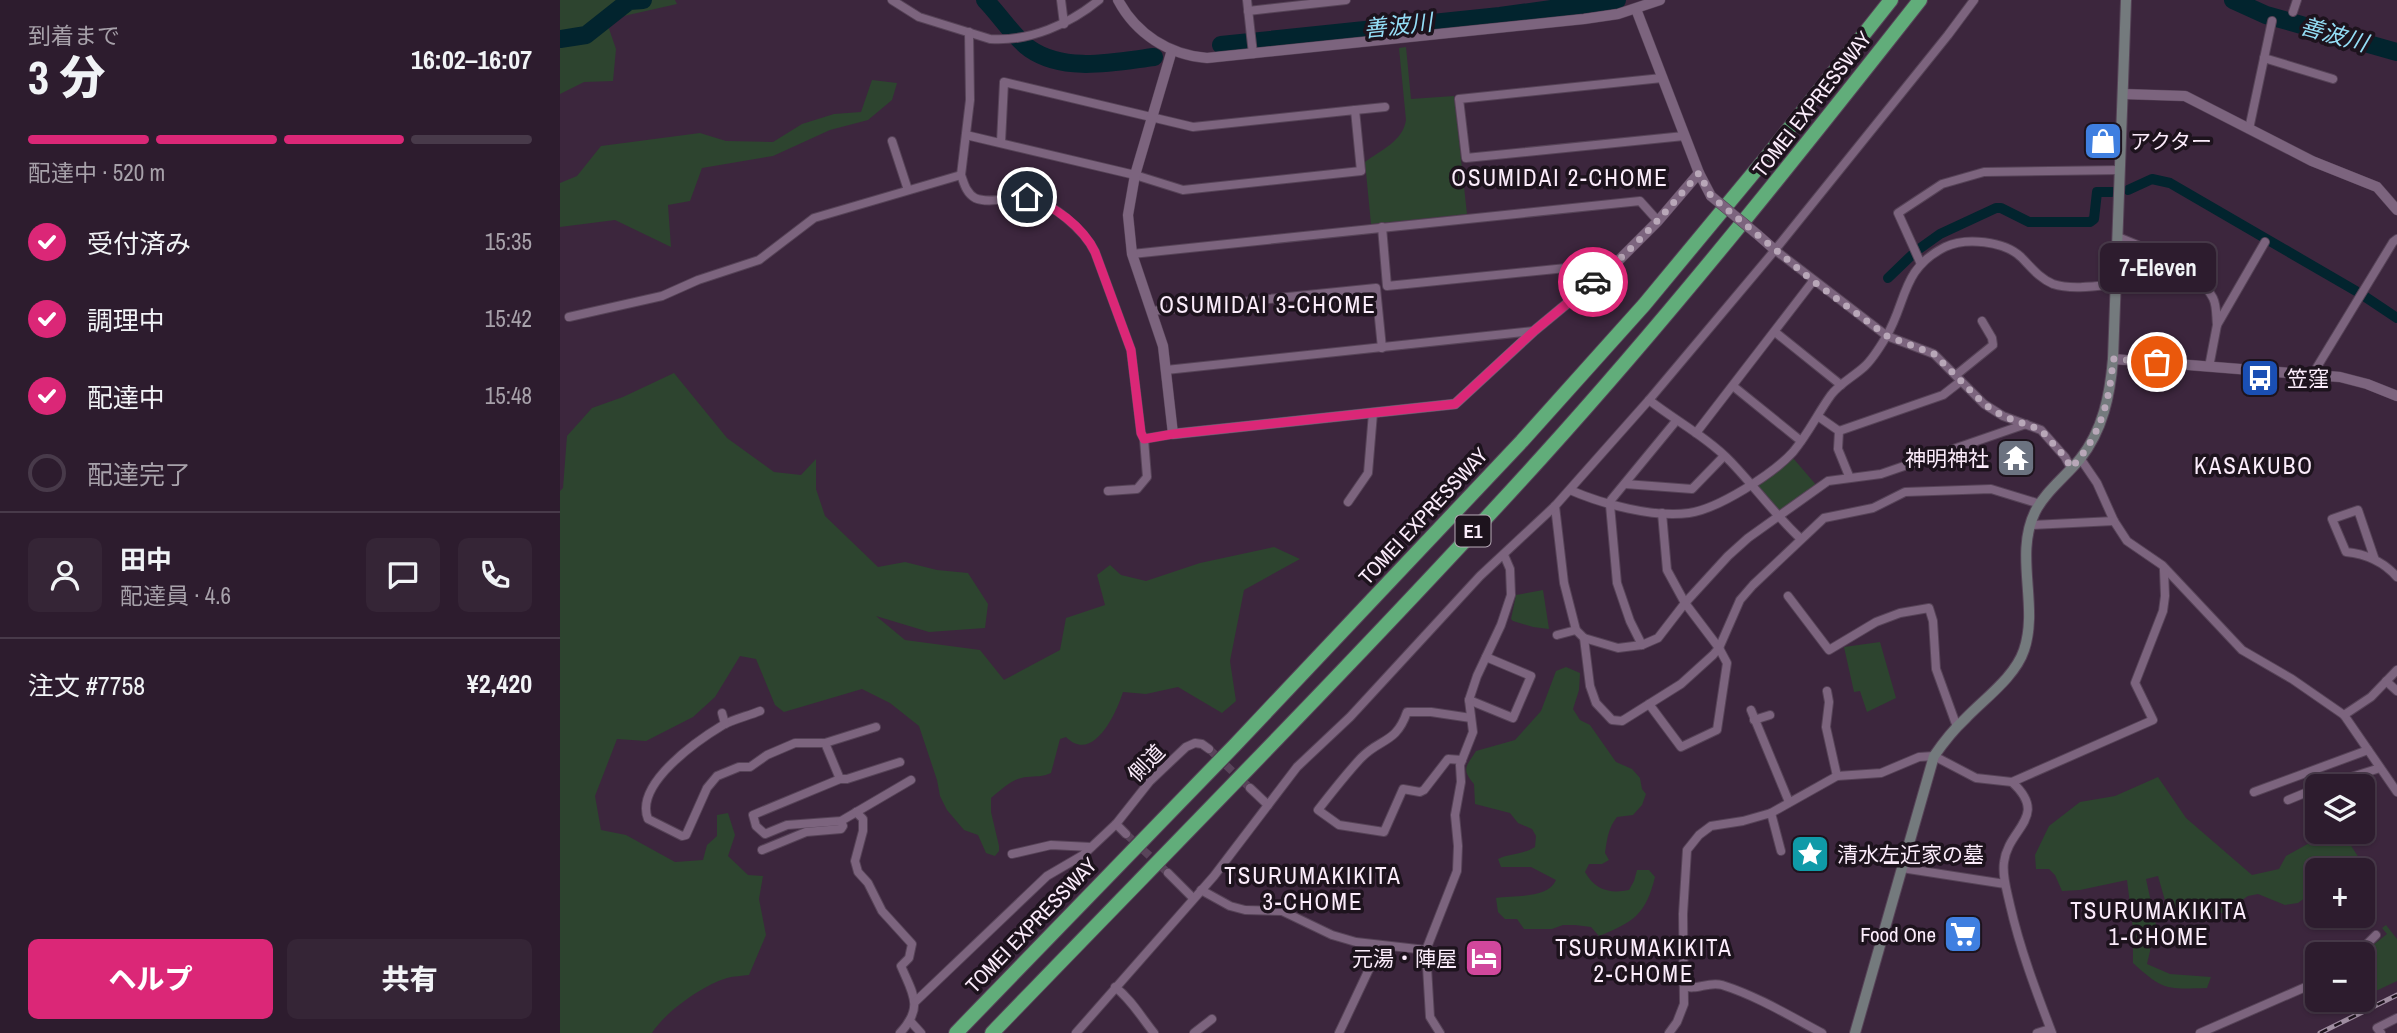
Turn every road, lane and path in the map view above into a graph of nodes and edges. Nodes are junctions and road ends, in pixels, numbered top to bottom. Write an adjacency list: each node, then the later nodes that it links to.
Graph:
1 (892, 0): 18 (street)
2 (1061, 0): 17 (street)
3 (1099, 0): 17 (street)
4 (1118, 0): 19 (street)
5 (1247, 0): 14 (street)
6 (1346, 0): 14 (street)
7 (1660, 0): 13 (street)
8 (1891, 0): 163 (highway, TOMEI EXPRESSWAY / E1)
9 (1920, 0): 167 (highway, TOMEI EXPRESSWAY / E1)
10 (1974, 0): 44 (street)
11 (2126, 0): 24 (main road)
12 (2297, 0): 15 (street)
13 (1635, 4): 20 (street); 22 (street)
14 (1248, 11): 20 (street)
15 (2293, 12)
16 (2272, 22): 21 (street)
17 (1064, 24): 18 (street)
18 (969, 32): 29 (street)
19 (1172, 50): 20 (street); 27 (street)
20 (1253, 54)
21 (2264, 58): 23 (street); 28 (street)
22 (1662, 78): 30 (street); 30 (street)
23 (2333, 79)
24 (2123, 94): 28 (street); 33 (main road)
25 (1385, 107): 26 (street)
26 (1355, 110): 27 (street); 36 (street)
27 (1152, 117): 32 (street); 36 (street)
28 (2249, 130): 38 (street)
29 (966, 135): 32 (street); 35 (street)
30 (1684, 136): 34 (street)
31 (892, 141): 37 (street)
32 (1000, 142): 36 (street)
33 (2120, 170): 41 (main road); 47 (street)
34 (1699, 173): 39 (street); 44 (street, bridge)
35 (961, 175): 37 (street); 74 (street)
36 (1135, 175): 45 (street)
37 (908, 190): 51 (street)
38 (2397, 210)
39 (1658, 221): 40 (street); 46 (street)
40 (1382, 228): 45 (street); 46 (street)
41 (2118, 237): 49 (main road); 53 (street)
42 (2397, 239): 61 (street)
43 (2265, 242): 53 (street)
44 (1775, 250): 48 (street); 66 (street)
45 (1132, 254): 50 (street)
46 (1616, 263): 54 (street)
47 (1921, 264): 49 (street); 56 (street)
48 (1813, 281): 55 (street); 56 (street)
49 (2116, 284): 58 (main road)
50 (1152, 311): 57 (street); 60 (street)
51 (569, 317)
52 (1982, 321): 62 (street)
53 (2217, 325): 59 (street)
54 (1534, 331): 57 (street); 67 (street)
55 (1775, 332): 63 (street); 64 (street)
56 (1887, 336): 62 (street); 63 (street)
57 (1382, 348): 60 (street)
58 (2113, 359): 59 (street); 77 (main road)
59 (2209, 367): 61 (street)
60 (1166, 370): 73 (street)
61 (2316, 374): 65 (street)
62 (1959, 378): 70 (street); 71 (street)
63 (1840, 385): 68 (street)
64 (1733, 386): 72 (street); 75 (street)
65 (2397, 396)
66 (1649, 400): 69 (street); 82 (street)
67 (1373, 413): 73 (street); 84 (street)
68 (1819, 417): 71 (street); 75 (street)
69 (1676, 421): 72 (street); 80 (street)
70 (2026, 424): 78 (street); 79 (street)
71 (1839, 431): 79 (street)
72 (1696, 433): 76 (street)
73 (1173, 434): 74 (street)
74 (1144, 439): 83 (street)
75 (1801, 441): 81 (street)
76 (1724, 456): 80 (street); 81 (street)
77 (2080, 458): 78 (main road); 90 (street)
78 (2071, 468): 85 (main road)
79 (1849, 476): 89 (street)
80 (1625, 484): 86 (street)
81 (1750, 486): 88 (street); 89 (street)
82 (1570, 489): 86 (street); 87 (street)
83 (1108, 491)
84 (1348, 502)
85 (2040, 504): 91 (main road); 92 (street)
86 (1610, 505): 88 (street); 102 (street)
87 (1555, 506): 93 (street); 99 (street)
88 (1662, 513): 98 (street)
89 (1777, 517): 92 (street); 98 (street)
90 (2114, 522): 91 (street); 95 (street)
91 (2030, 525): 118 (main road)
92 (1801, 539): 103 (street)
93 (1504, 555): 104 (street); 137 (street)
94 (2375, 560): 94 (street); 96 (street)
95 (2164, 570): 114 (street); 130 (street)
96 (2397, 577)
97 (1788, 596): 118 (street)
98 (1685, 603): 102 (street); 103 (street)
99 (1576, 629): 100 (street); 101 (street)
100 (1557, 635)
101 (1584, 638): 102 (street); 110 (street)
102 (1642, 645)
103 (1719, 648): 110 (street); 110 (street)
104 (1486, 657): 109 (street); 109 (street)
105 (2397, 670): 106 (street)
106 (2386, 681): 108 (street); 114 (street)
107 (1827, 691): 127 (street)
108 (2397, 691)
109 (1469, 700): 115 (street)
110 (1649, 704)
111 (1751, 710): 116 (street)
112 (760, 711): 119 (street)
113 (1770, 715): 116 (street)
114 (2344, 715): 121 (street)
115 (1471, 718): 123 (street); 123 (street)
116 (1754, 720): 136 (street)
117 (876, 727): 119 (street)
118 (1957, 727): 122 (main road)
119 (825, 743): 128 (street)
120 (1209, 749): 141 (street, 側道)
121 (2368, 750): 125 (street); 132 (street)
122 (1934, 756): 127 (street); 130 (street); 147 (main road)
123 (1462, 760): 155 (street)
124 (900, 762): 128 (street)
125 (2380, 768): 126 (street); 133 (street)
126 (2361, 774)
127 (1837, 776): 136 (street)
128 (840, 779): 140 (street)
129 (911, 780): 138 (street)
130 (2012, 782): 149 (street)
131 (1250, 788): 137 (street)
132 (2254, 792)
133 (2397, 792)
134 (2305, 793): 135 (street)
135 (2288, 800)
136 (1789, 802): 139 (street)
137 (1268, 805): 150 (street)
138 (856, 812): 140 (street); 159 (street)
139 (1771, 813): 145 (street); 156 (street)
140 (841, 821): 144 (street)
141 (1116, 824): 142 (street); 143 (street)
142 (1126, 834)
143 (1091, 847): 146 (street); 159 (street)
144 (762, 850)
145 (1781, 851)
146 (1012, 854)
147 (1902, 868): 149 (street); 175 (main road)
148 (1168, 873): 151 (street)
149 (2005, 884): 164 (street)
150 (1201, 890): 151 (street); 154 (street)
151 (1193, 898): 157 (street)
152 (2375, 935): 153 (street)
153 (2368, 942)
154 (1380, 946): 155 (street); 171 (street)
155 (1426, 950): 172 (street)
156 (1684, 986): 173 (street); 174 (street)
157 (1115, 987): 168 (street); 169 (street)
158 (2305, 987): 177 (street)
159 (916, 1001): 162 (street)
160 (2397, 1018): 178 (street)
161 (1212, 1019): 170 (street)
162 (911, 1022): 165 (street); 166 (street)
163 (960, 1029)
164 (2051, 1031): 176 (street)
165 (900, 1033)
166 (921, 1033)
167 (992, 1033)
168 (1076, 1033)
169 (1154, 1033)
170 (1194, 1033)
171 (1339, 1033)
172 (1440, 1033)
173 (1669, 1033)
174 (1822, 1033)
175 (1855, 1033)
176 (2037, 1033)
177 (2200, 1033)
178 (2381, 1033)

